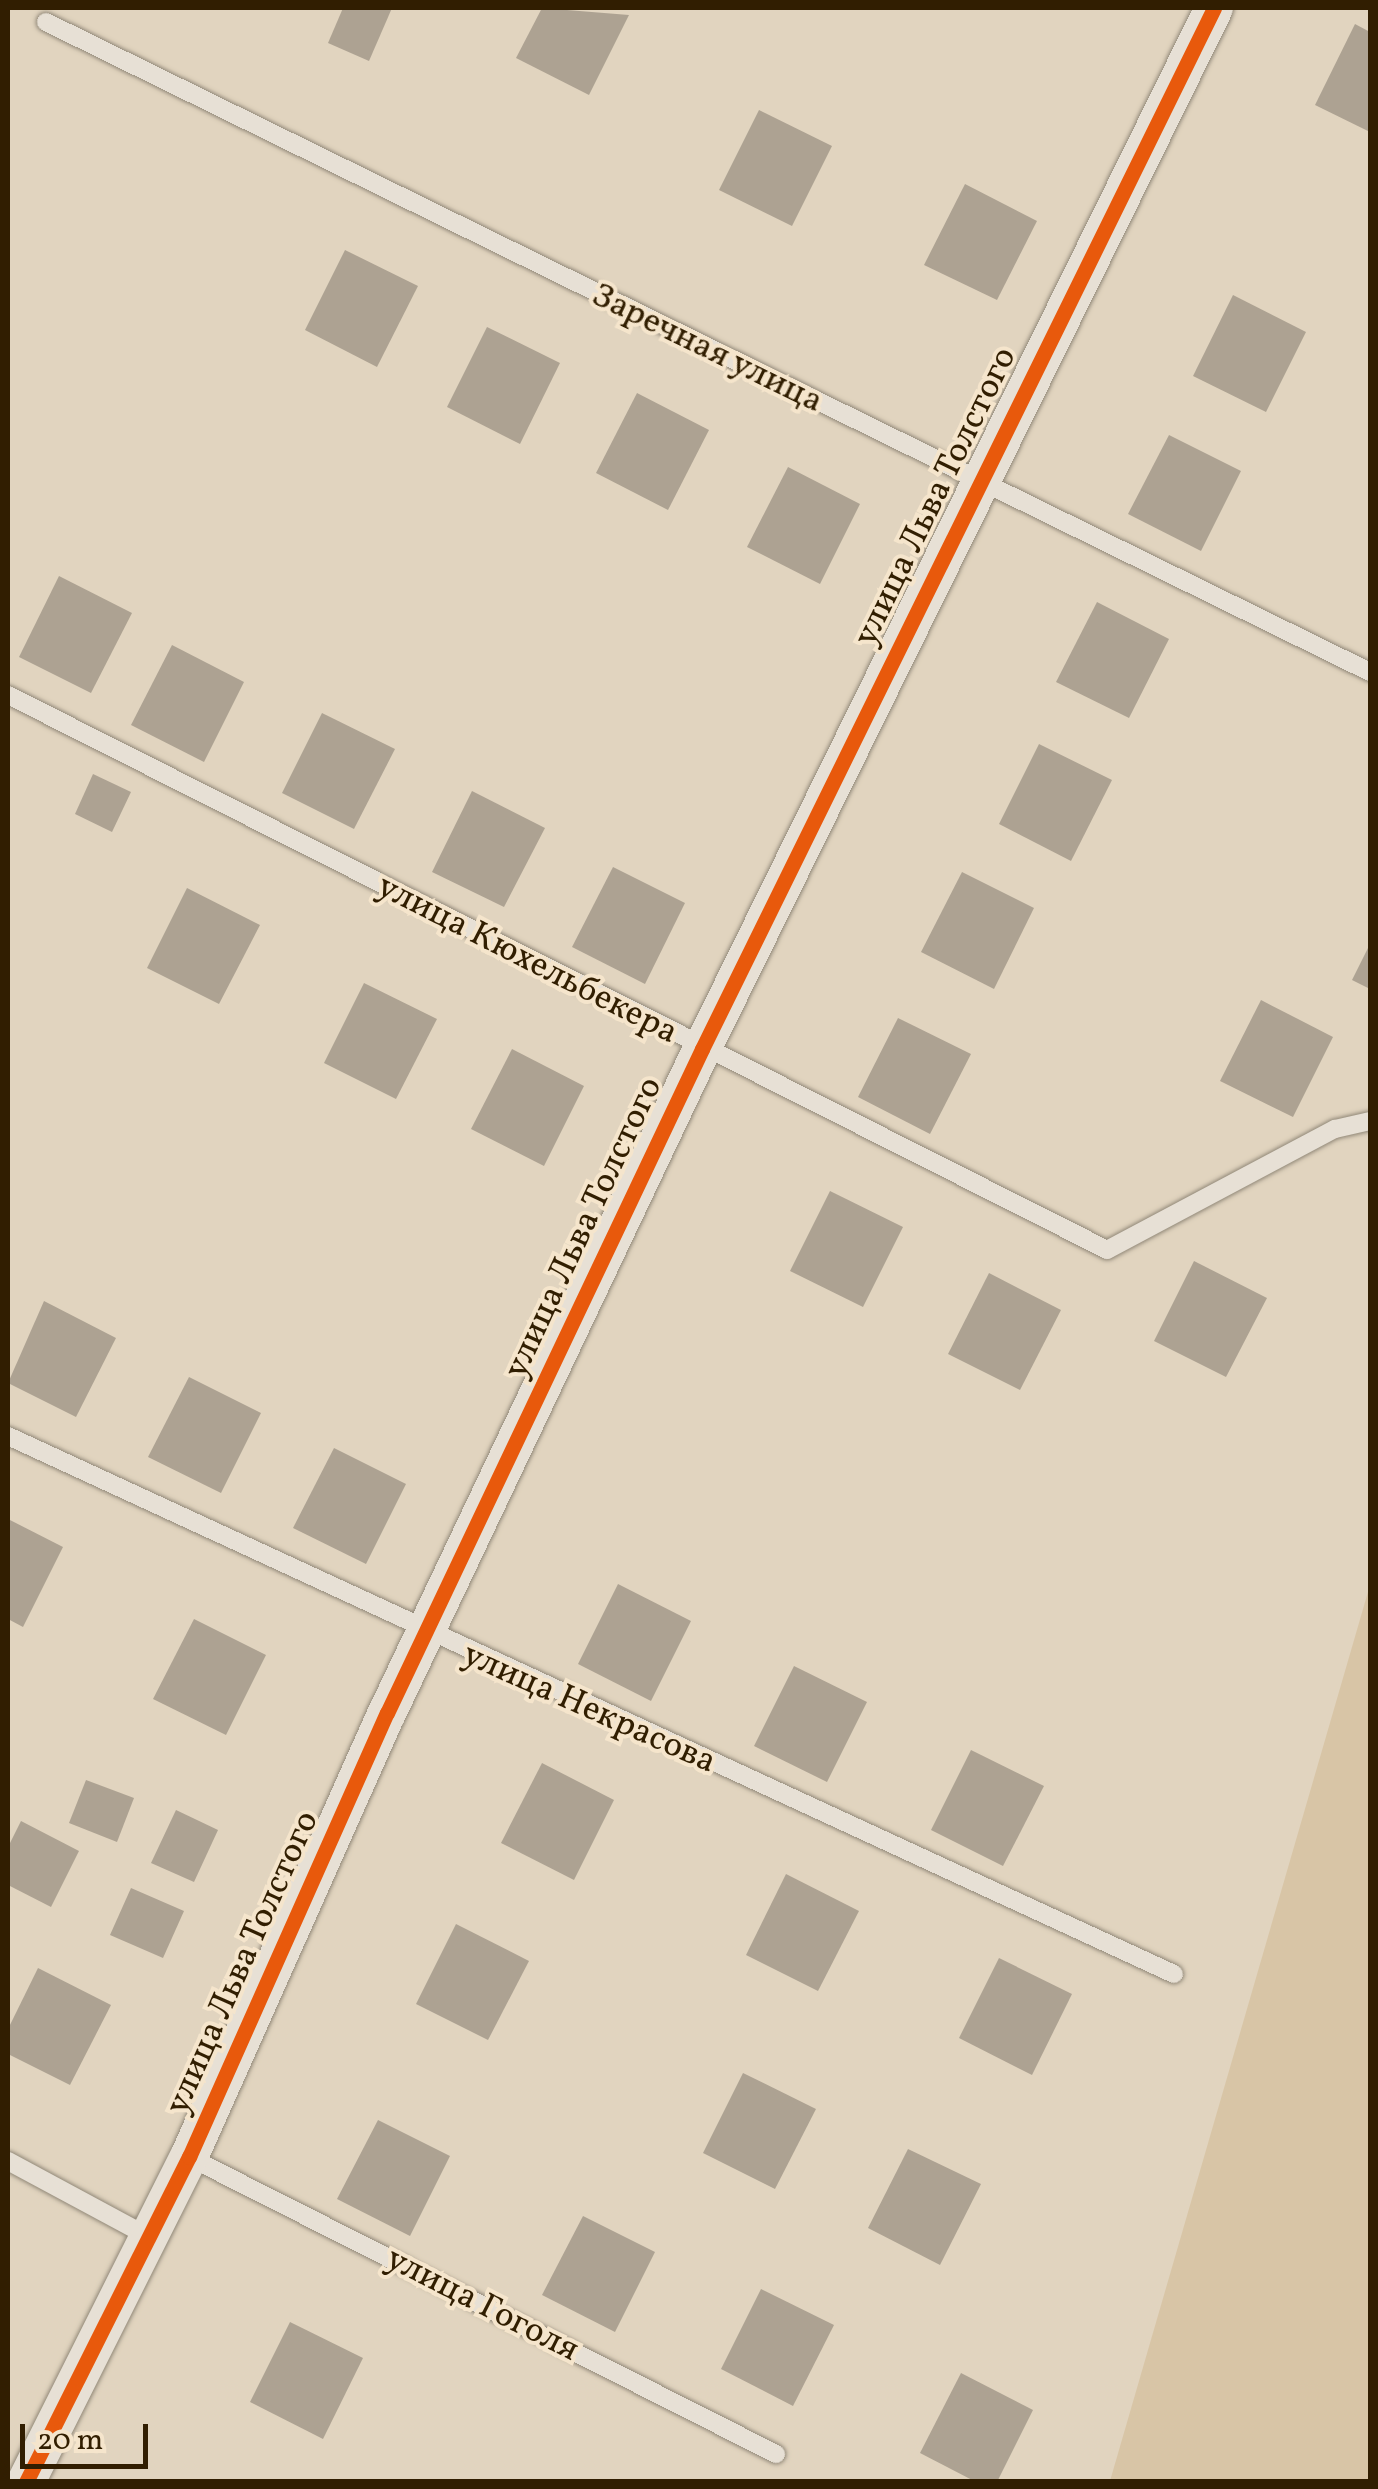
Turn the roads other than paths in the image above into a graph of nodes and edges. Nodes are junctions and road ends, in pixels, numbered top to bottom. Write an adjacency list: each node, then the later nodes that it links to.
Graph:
1 (1214, 8): 3 (street, улица Льва Толстого)
2 (46, 22): 3 (lane, Заречная улица)
3 (976, 481): 4 (lane, Заречная улица); 6 (street, улица Льва Толстого)
4 (1370, 672)
5 (8, 695): 6 (lane, улица Кюхельбекера)
6 (702, 1049): 7 (lane, улица Кюхельбекера); 9 (street, улица Льва Толстого)
7 (1370, 1121)
8 (8, 1436): 9 (lane, улица Некрасова)
9 (425, 1635): 10 (lane, улица Некрасова); 11 (street, улица Льва Толстого)
10 (1174, 1974)
11 (188, 2157): 13 (street, улица Льва Толстого); 14 (lane, улица Гоголя)
12 (8, 2161): 13 (lane)
13 (147, 2236): 15 (street, улица Льва Толстого)
14 (776, 2454)
15 (26, 2482)

